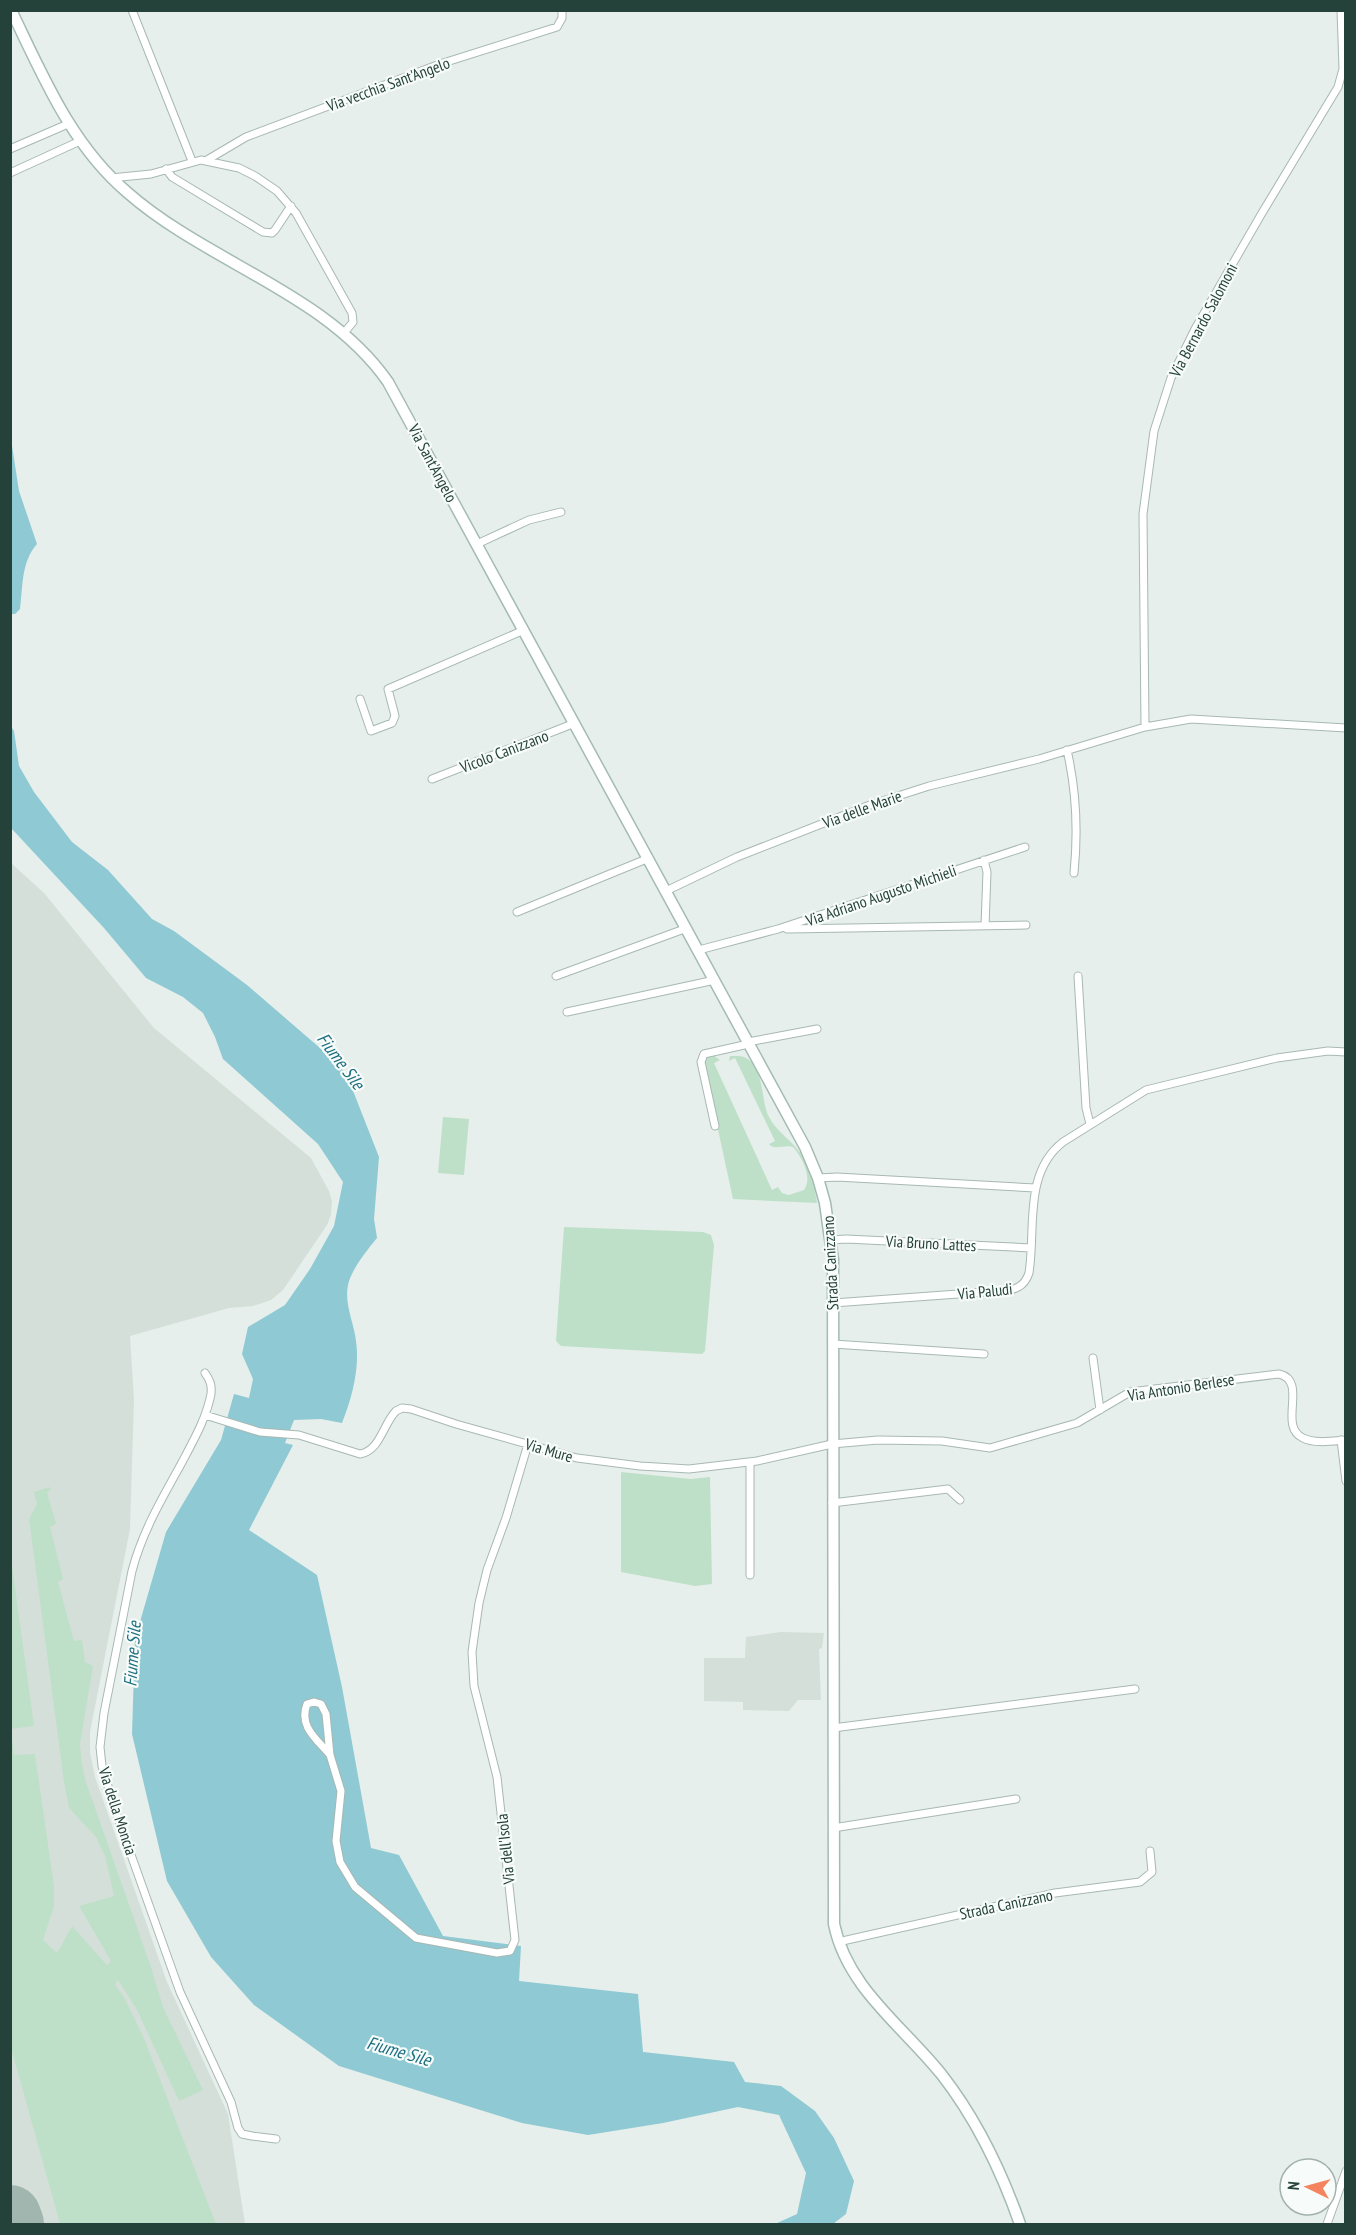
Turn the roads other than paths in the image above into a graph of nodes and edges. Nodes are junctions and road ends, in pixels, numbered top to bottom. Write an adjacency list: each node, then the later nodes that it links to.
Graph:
1 (11, 10): 5 (street, Via Sant'Angelo)
2 (132, 10): 10 (street)
3 (562, 10): 9 (street, Via vecchia Sant'Angelo)
4 (1341, 10): 21 (street, Via Bernardo Salomoni)
5 (13, 22): 6 (street, Via Sant'Angelo)
6 (68, 124): 7 (street, Via Sant'Angelo); 8 (street)
7 (80, 141): 12 (street); 13 (street, Via Sant'Angelo)
8 (10, 149)
9 (207, 160): 10 (street, Via vecchia Sant'Angelo); 14 (street, Via vecchia Sant'Angelo)
10 (192, 161): 11 (street, Via vecchia Sant'Angelo)
11 (166, 169): 13 (street, Via vecchia Sant'Angelo); 14 (street)
12 (10, 173)
13 (111, 178): 15 (street, Via Sant'Angelo)
14 (291, 206): 15 (street, Via vecchia Sant'Angelo)
15 (344, 333): 17 (street, Via Sant'Angelo)
16 (561, 512): 17 (street)
17 (477, 544): 18 (street, Via Sant'Angelo)
18 (524, 630): 19 (street); 20 (street, Via Sant'Angelo)
19 (360, 699)
20 (575, 723): 24 (street, Vicolo Canizzano); 26 (street, Via Sant'Angelo)
21 (1145, 727): 22 (street, Via delle Marie); 23 (street, Via delle Marie)
22 (1346, 728)
23 (1067, 750): 28 (street); 29 (street, Via delle Marie)
24 (432, 779)
25 (1025, 847): 27 (street, Via Adriano Augusto Michieli)
26 (649, 858): 29 (street, Via Sant'Angelo); 30 (street)
27 (984, 860): 32 (street); 34 (street, Via Adriano Augusto Michieli)
28 (1074, 873)
29 (666, 891): 33 (street, Strada Canizzano)
30 (517, 912)
31 (1026, 925): 32 (street, Via Adriano Augusto Michieli)
32 (986, 926): 34 (street, Via Adriano Augusto Michieli)
33 (687, 928): 35 (street, Strada Canizzano); 36 (street)
34 (778, 929): 35 (street, Via Adriano Augusto Michieli)
35 (699, 950): 38 (street, Strada Canizzano)
36 (556, 976)
37 (1078, 976): 43 (street)
38 (715, 980): 39 (street); 41 (street, Strada Canizzano)
39 (567, 1012)
40 (817, 1029): 41 (street)
41 (748, 1041): 44 (street); 45 (street, Strada Canizzano)
42 (1346, 1052): 43 (street, Via Paludi)
43 (1090, 1124): 46 (street, Via Paludi)
44 (715, 1126)
45 (818, 1178): 46 (street); 47 (street, Strada Canizzano)
46 (1035, 1188): 48 (street, Via Paludi)
47 (831, 1240): 48 (street, Via Bruno Lattes); 49 (street, Strada Canizzano)
48 (1031, 1248): 49 (street, Via Paludi)
49 (833, 1303): 50 (street, Strada Canizzano)
50 (833, 1344): 51 (street); 58 (street, Strada Canizzano)
51 (984, 1354)
52 (1093, 1358): 54 (street)
53 (205, 1372): 55 (street, Via della Moncia)
54 (1100, 1410): 56 (street, Via Antonio Berlese); 58 (street, Via Antonio Berlese)
55 (205, 1415): 57 (street, Via Mure); 71 (street, Via della Moncia)
56 (1343, 1440): 60 (street)
57 (528, 1444): 59 (street, Via Mure); 66 (street, Via dell'Isola)
58 (832, 1444): 59 (street, Via Mure); 62 (street, Strada Canizzano)
59 (750, 1462): 63 (street)
60 (1346, 1481)
61 (960, 1500): 62 (street)
62 (832, 1503): 65 (street, Strada Canizzano)
63 (750, 1575)
64 (1135, 1689): 65 (street)
65 (833, 1728): 68 (street, Strada Canizzano)
66 (330, 1755): 66 (street, Via dell'Isola)
67 (1016, 1799): 68 (street)
68 (833, 1828): 70 (street, Strada Canizzano)
69 (1150, 1851): 70 (street, Strada Canizzano)
70 (838, 1942): 73 (street, Strada Canizzano)
71 (276, 2139)
72 (1346, 2171): 74 (street)
73 (1020, 2224)
74 (1327, 2224)

